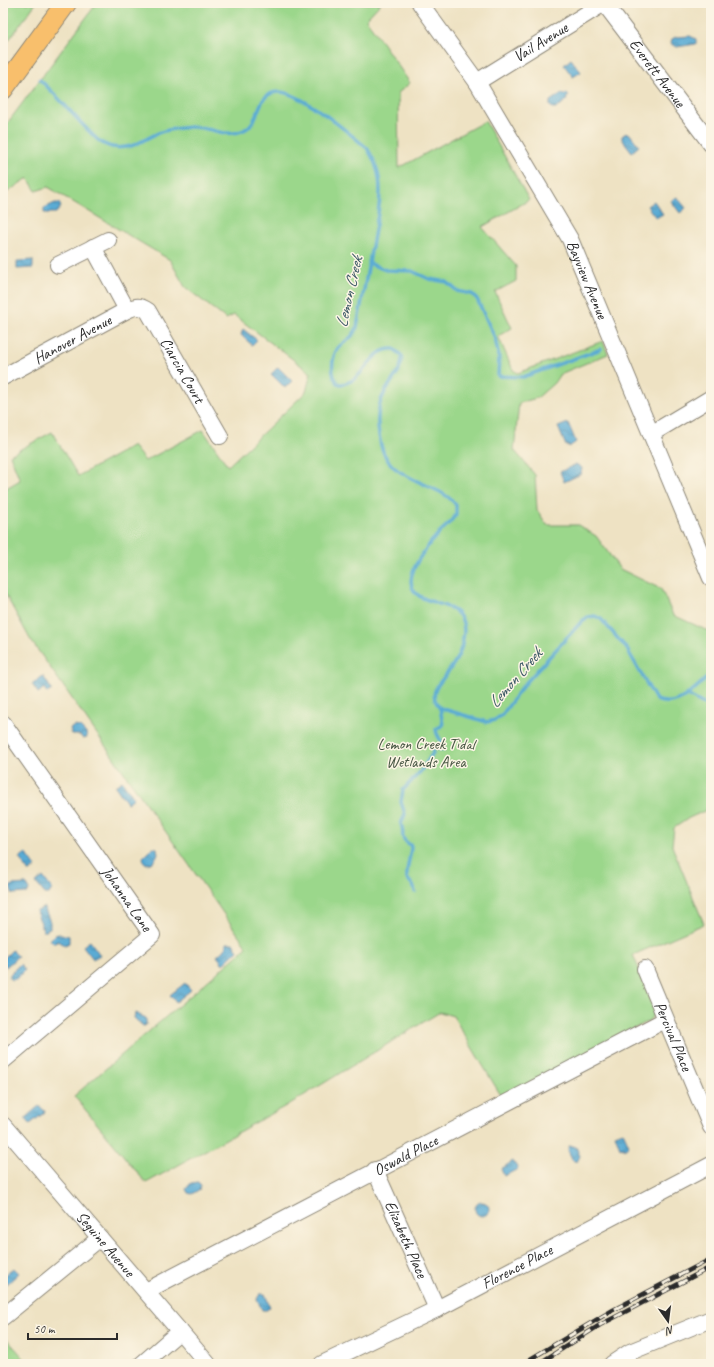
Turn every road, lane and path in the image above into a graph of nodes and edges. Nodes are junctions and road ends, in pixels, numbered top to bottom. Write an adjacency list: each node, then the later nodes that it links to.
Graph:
1 (66, 3): 5 (main road)
2 (420, 3): 4 (street, Bayview Avenue)
3 (604, 3): 4 (street, Vail Avenue); 6 (street, Everett Avenue)
4 (477, 82): 13 (street, Bayview Avenue)
5 (3, 89)
6 (711, 144)
7 (108, 240): 8 (street)
8 (93, 247): 9 (street); 10 (street, Ciarcia Court)
9 (58, 265)
10 (135, 308): 11 (street, Hanover Avenue); 14 (street, Ciarcia Court)
11 (3, 377)
12 (711, 398): 13 (street)
13 (651, 434): 15 (street, Bayview Avenue)
14 (220, 436)
15 (711, 578)
16 (3, 723): 19 (street, Johanna Lane)
17 (645, 969): 18 (street, Percival Place)
18 (665, 1020): 21 (street, Percival Place); 23 (street, Oswald Place)
19 (3, 1061)
20 (3, 1125): 24 (street, Seguine Avenue)
21 (711, 1127)
22 (711, 1165): 26 (street, Florence Place)
23 (374, 1170): 25 (street, Oswald Place); 26 (street, Elizabeth Place)
24 (100, 1238): 25 (street, Seguine Avenue); 27 (street)
25 (146, 1291): 29 (street, Seguine Avenue)
26 (437, 1309): 32 (street, Florence Place)
27 (3, 1316)
28 (711, 1318): 33 (street)
29 (180, 1331): 30 (street); 31 (street, Seguine Avenue)
30 (142, 1364)
31 (208, 1364)
32 (322, 1364)
33 (612, 1364)

